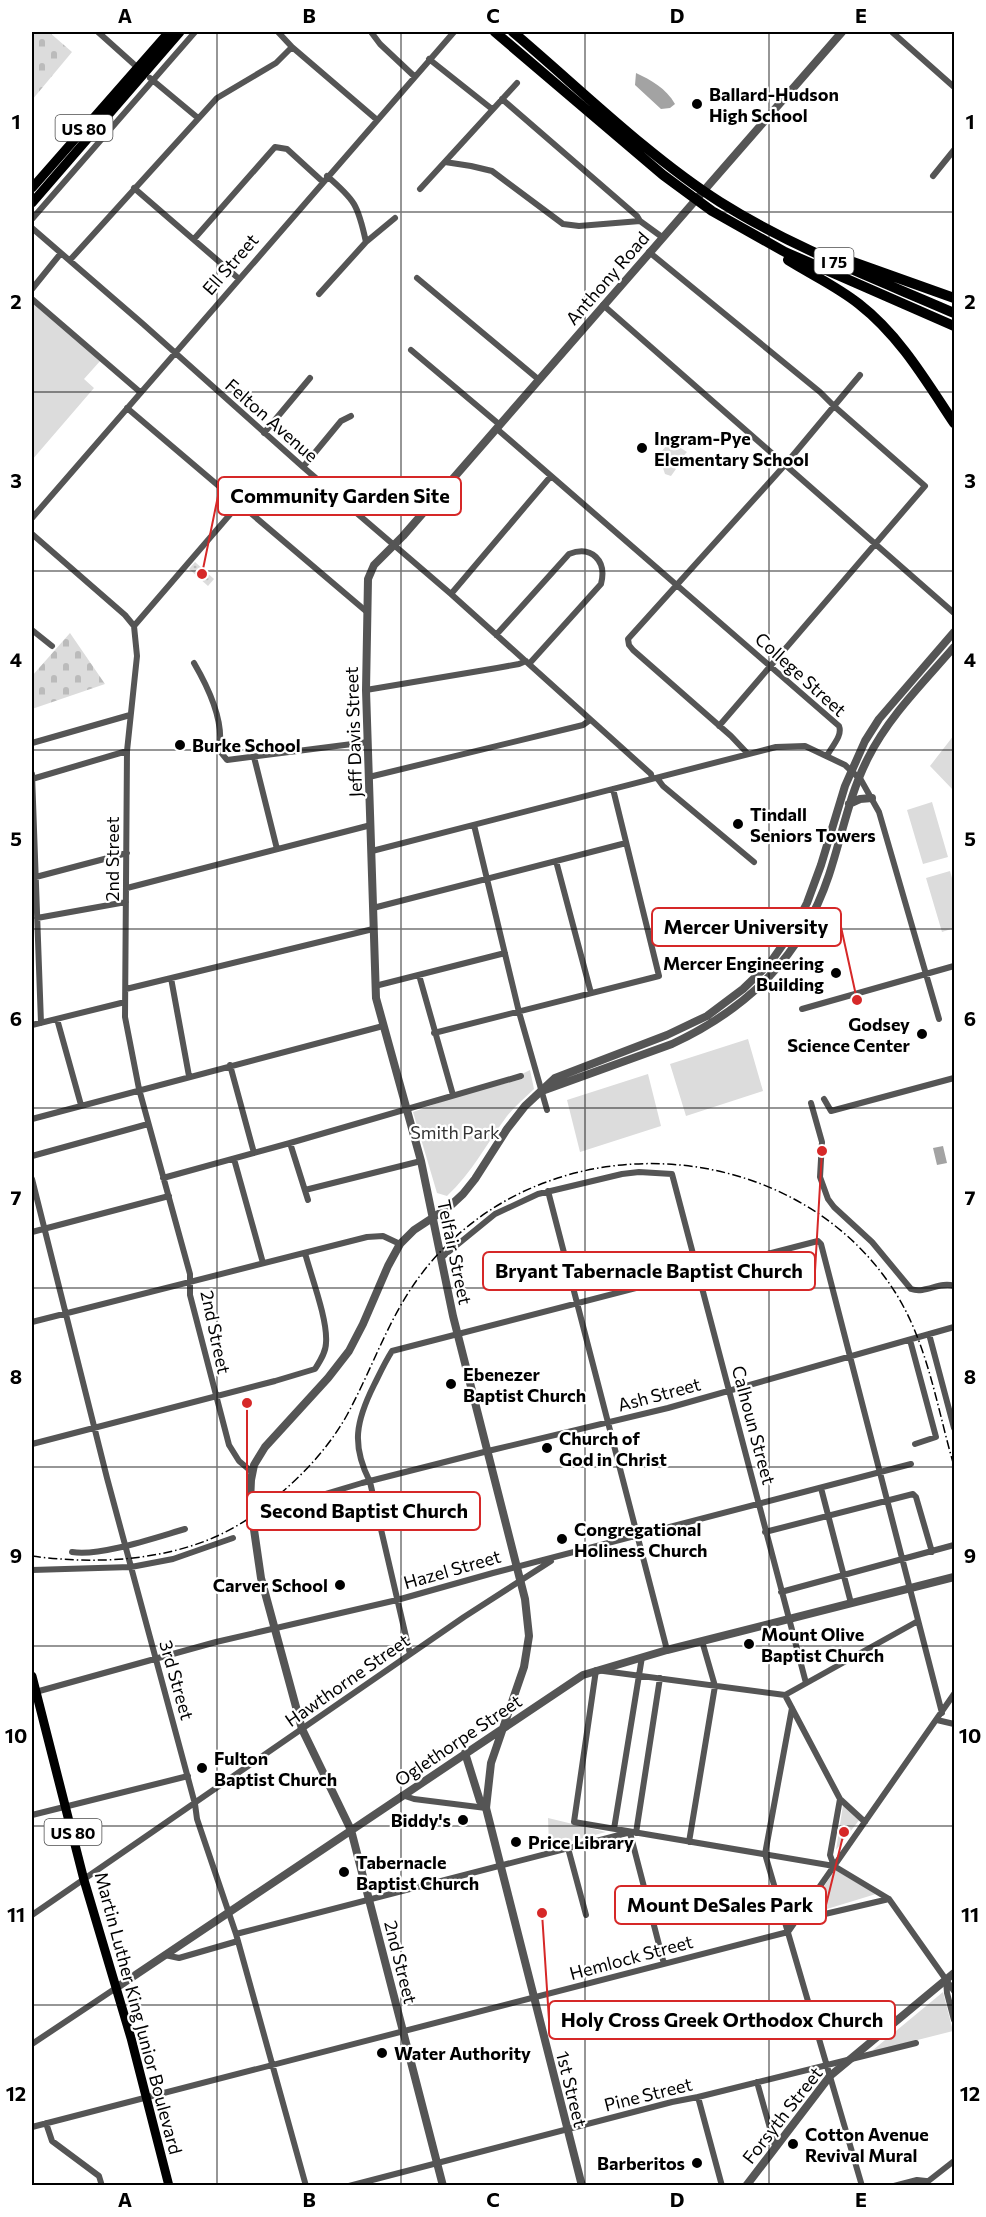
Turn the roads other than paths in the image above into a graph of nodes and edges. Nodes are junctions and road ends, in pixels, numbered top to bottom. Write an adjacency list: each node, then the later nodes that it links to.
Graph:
1 (98, 32): 16 (street)
2 (169, 32): 16 (main road, US 80)
3 (180, 32): 16 (main road, US 80)
4 (195, 32): 18 (street)
5 (278, 32): 13 (street)
6 (371, 32): 17 (street)
7 (454, 32): 15 (street, Ell Street)
8 (495, 32): 39 (highway, I 75)
9 (513, 32): 14 (highway, I 75)
10 (520, 32): 14 (highway)
11 (842, 32): 37 (street, Anthony Road)
12 (892, 32): 20 (street)
13 (292, 47): 23 (street); 24 (street)
14 (543, 57): 40 (highway, I 75)
15 (429, 59): 17 (street, Ell Street); 22 (street)
16 (140, 73): 18 (street); 30 (main road, US 80); 32 (main road, US 80)
17 (414, 76): 24 (street, Ell Street)
18 (153, 80): 23 (street); 34 (street)
19 (517, 82): 21 (street)
20 (954, 87)
21 (502, 99): 22 (street); 35 (street)
22 (492, 109): 26 (street)
23 (198, 118): 29 (street)
24 (376, 119): 28 (street, Ell Street)
25 (954, 150): 27 (street)
26 (445, 162): 31 (street); 35 (street)
27 (933, 176)
28 (325, 178): 38 (street); 41 (street); 45 (street, Ell Street)
29 (134, 188): 38 (street); 44 (street)
30 (32, 189)
31 (420, 189)
32 (32, 203)
33 (395, 218): 41 (street)
34 (32, 219)
35 (640, 221): 37 (street)
36 (32, 228): 43 (street, Felton Avenue)
37 (662, 237): 42 (street, Anthony Road)
38 (194, 239): 45 (street)
39 (759, 239): 53 (highway, I 75); 63 (highway)
40 (786, 239): 49 (highway); 52 (highway, I 75)
41 (366, 242): 48 (street)
42 (650, 252): 51 (street, Anthony Road); 60 (street)
43 (61, 253): 44 (street, Felton Avenue); 47 (street)
44 (70, 260): 55 (street, Felton Avenue)
45 (238, 278): 55 (street, Ell Street)
46 (417, 278): 58 (street)
47 (32, 289)
48 (319, 294)
49 (954, 298)
50 (32, 299): 59 (street)
51 (603, 305): 58 (street, Anthony Road); 66 (street)
52 (954, 313)
53 (954, 326)
54 (411, 350): 64 (street, College Street)
55 (174, 353): 59 (street, Ell Street); 65 (street, Felton Avenue)
56 (860, 375): 60 (street)
57 (310, 378): 65 (street)
58 (538, 380): 64 (street, Anthony Road)
59 (140, 392): 61 (street, Ell Street)
60 (834, 407): 66 (street); 73 (street)
61 (127, 408): 69 (street); 70 (street, Ell Street)
62 (351, 416): 67 (street)
63 (954, 423)
64 (499, 427): 68 (street, College Street); 72 (street, Anthony Road)
65 (264, 433): 67 (street, Felton Avenue)
66 (784, 466): 73 (street); 74 (street)
67 (303, 467): 72 (street, Felton Avenue)
68 (551, 476): 74 (street, College Street); 75 (street)
69 (239, 504): 76 (street); 78 (street)
70 (32, 518)
71 (32, 534): 78 (street)
72 (394, 545): 75 (street, Felton Avenue); 76 (street, Jeff Davis Street)
73 (876, 545): 77 (street); 86 (street)
74 (676, 585): 86 (street, College Street); 90 (street)
75 (451, 594): 81 (street, Felton Avenue)
76 (368, 612): 87 (street, Jeff Davis Street)
77 (954, 613)
78 (134, 626): 88 (street, 2nd Street)
79 (32, 630): 82 (street)
80 (954, 632): 97 (street)
81 (496, 635): 85 (street, Felton Avenue); 85 (street)
82 (52, 646)
83 (954, 647): 101 (street)
84 (194, 663): 96 (street)
85 (527, 663): 87 (street); 89 (street, Felton Avenue)
86 (771, 666): 90 (street); 95 (street, College Street)
87 (366, 690): 91 (street, Jeff Davis Street)
88 (130, 715): 92 (street); 93 (street, 2nd Street)
89 (590, 720): 99 (street); 100 (street, Felton Avenue)
90 (719, 726): 94 (street)
91 (368, 742): 96 (street); 99 (street, Jeff Davis Street)
92 (32, 743)
93 (127, 751): 98 (street); 110 (street, 2nd Street)
94 (748, 754): 95 (street); 100 (street)
95 (827, 756): 97 (street)
96 (254, 757): 108 (street)
97 (851, 770): 101 (street); 142 (street)
98 (32, 777): 113 (street)
99 (369, 777): 105 (street, Jeff Davis Street)
100 (655, 778): 102 (street); 112 (street, Felton Avenue)
101 (859, 778): 103 (street); 104 (street)
102 (613, 789): 106 (street); 107 (street)
103 (872, 798): 104 (street); 122 (street)
104 (849, 804): 142 (street)
105 (370, 825): 108 (street); 109 (street, Jeff Davis Street)
106 (474, 825): 109 (street); 114 (street)
107 (626, 843): 111 (street); 127 (street)
108 (277, 849): 115 (street)
109 (372, 851): 117 (street, Jeff Davis Street)
110 (127, 853): 113 (street); 115 (street, 2nd Street)
111 (556, 861): 114 (street); 127 (street)
112 (754, 862)
113 (34, 877): 118 (street)
114 (488, 878): 117 (street); 120 (street)
115 (127, 888): 116 (street, 2nd Street)
116 (126, 902): 118 (street); 126 (street, 2nd Street)
117 (373, 908): 119 (street, Jeff Davis Street)
118 (37, 918): 133 (street)
119 (374, 929): 124 (street); 125 (street, Telfair Street)
120 (506, 953): 123 (street); 130 (street)
121 (954, 966): 122 (street)
122 (926, 974): 129 (street); 132 (street)
123 (419, 975): 125 (street); 136 (street)
124 (171, 978): 126 (street); 138 (street)
125 (375, 986): 135 (street, Telfair Street)
126 (126, 989): 128 (street, 2nd Street)
127 (591, 993): 130 (street)
128 (124, 1002): 131 (street); 141 (street, 2nd Street)
129 (802, 1009)
130 (519, 1012): 136 (street); 142 (street)
131 (57, 1019): 133 (street); 146 (street)
132 (939, 1019)
133 (41, 1023): 134 (street)
134 (32, 1025)
135 (383, 1026): 137 (street); 147 (street, Telfair Street)
136 (434, 1033): 143 (street)
137 (230, 1065): 138 (street); 152 (street)
138 (189, 1076): 141 (street)
139 (521, 1076): 143 (street)
140 (954, 1078): 144 (street)
141 (139, 1089): 146 (street); 150 (street, 2nd Street)
142 (540, 1092): 148 (street); 162 (street)
143 (453, 1095): 147 (street)
144 (824, 1099)
145 (811, 1103): 171 (street)
146 (81, 1105): 149 (street)
147 (406, 1110): 151 (street); 155 (street, Telfair Street)
148 (547, 1110)
149 (32, 1119)
150 (148, 1124): 153 (street); 156 (street, 2nd Street)
151 (290, 1143): 152 (street); 158 (street)
152 (254, 1153): 154 (street)
153 (32, 1156)
154 (234, 1159): 156 (street); 168 (street)
155 (421, 1161): 158 (street); 162 (street, Telfair Street)
156 (163, 1178): 160 (street, 2nd Street)
157 (32, 1179): 163 (street, 3rd Street)
158 (305, 1190): 161 (street)
159 (548, 1191): 167 (street); 169 (street, Calhoun Street); 172 (street)
160 (169, 1196): 163 (street); 170 (street, 2nd Street)
161 (308, 1200)
162 (433, 1217): 165 (street); 167 (street, Telfair Street)
163 (45, 1230): 164 (street); 173 (street, 3rd Street)
164 (32, 1232)
165 (400, 1244): 166 (street); 189 (street)
166 (305, 1253): 168 (street); 181 (street)
167 (441, 1258): 176 (street, Telfair Street)
168 (263, 1263): 170 (street)
169 (698, 1272): 172 (street); 179 (street); 180 (street, Calhoun Street)
170 (191, 1281): 173 (street); 181 (street, 2nd Street)
171 (954, 1286)
172 (577, 1303): 176 (street); 182 (street)
173 (66, 1313): 174 (street); 183 (street, 3rd Street)
174 (32, 1322)
175 (954, 1327): 177 (street, Ash Street)
176 (458, 1334): 187 (street, Telfair Street); 191 (street)
177 (930, 1334): 178 (street, Ash Street); 184 (street)
178 (910, 1340): 179 (street, Ash Street); 186 (street)
179 (849, 1358): 180 (street, Ash Street); 190 (street)
180 (729, 1390): 182 (street, Ash Street); 194 (street, Calhoun Street)
181 (216, 1396): 183 (street); 189 (street, 2nd Street)
182 (608, 1422): 187 (street, Ash Street); 199 (street)
183 (94, 1428): 185 (street); 202 (street, 3rd Street)
184 (954, 1428)
185 (32, 1443)
186 (915, 1444)
187 (488, 1451): 191 (street, Ash Street); 207 (street, Telfair Street)
188 (911, 1464): 190 (street, Hazel Street)
189 (252, 1472): 219 (street, 2nd Street)
190 (879, 1473): 192 (street, Hazel Street); 193 (street)
191 (370, 1482): 195 (street, Ash Street); 215 (street)
192 (821, 1488): 194 (street, Hazel Street); 196 (street)
193 (886, 1501): 196 (street); 204 (street); 206 (street)
194 (759, 1504): 198 (street, Calhoun Street); 199 (street, Hazel Street)
195 (267, 1516)
196 (828, 1516): 198 (street); 210 (street)
197 (185, 1529): 202 (street)
198 (765, 1532): 214 (street, Calhoun Street)
199 (638, 1536): 205 (street, Hazel Street); 221 (street)
200 (233, 1538): 208 (street)
201 (954, 1545): 204 (street)
202 (126, 1546): 203 (street); 208 (street, 3rd Street)
203 (72, 1552)
204 (932, 1552): 206 (street)
205 (562, 1556): 207 (street, Hazel Street); 212 (street, Hawthorne Street)
206 (902, 1560): 210 (street); 213 (street)
207 (517, 1566): 212 (street, Telfair Street); 215 (street, Hazel Street)
208 (131, 1567): 209 (street); 223 (street, 3rd Street)
209 (32, 1570)
210 (844, 1575): 214 (street); 216 (street)
211 (954, 1577): 213 (street, Oglethorpe Street)
212 (520, 1580): 222 (street, Hawthorne Street); 234 (street, 1st Street)
213 (909, 1588): 216 (street, Oglethorpe Street); 218 (street)
214 (781, 1592): 217 (street, Calhoun Street)
215 (397, 1600): 219 (street, Hazel Street); 222 (street)
216 (851, 1603): 217 (street, Oglethorpe Street)
217 (788, 1619): 220 (street, Oglethorpe Street); 229 (street, Calhoun Street)
218 (918, 1621): 229 (street); 237 (street)
219 (276, 1629): 223 (street, Hazel Street); 240 (street, 2nd Street)
220 (702, 1641): 221 (street, Oglethorpe Street); 230 (street)
221 (667, 1650): 224 (street, Oglethorpe Street)
222 (410, 1654): 240 (street, Hawthorne Street)
223 (155, 1658): 231 (street, Hazel Street); 243 (street, 3rd Street)
224 (642, 1658): 225 (street, Oglethorpe Street); 227 (street)
225 (596, 1670): 227 (street); 236 (street, Oglethorpe Street); 251 (street)
226 (32, 1676): 231 (main road, Martin Luther King Junior Boulevard / US 80)
227 (639, 1676): 228 (street); 251 (street)
228 (660, 1678): 230 (street); 253 (street)
229 (806, 1683): 233 (street)
230 (715, 1686): 233 (street); 254 (street)
231 (33, 1692): 247 (main road, Martin Luther King Junior Boulevard / US 80)
232 (954, 1694): 237 (street)
233 (785, 1695): 235 (street)
234 (513, 1701): 236 (street); 241 (street, 1st Street)
235 (792, 1708): 245 (street); 256 (street)
236 (527, 1712): 241 (street, Oglethorpe Street)
237 (942, 1713): 238 (street)
238 (937, 1720): 239 (street); 250 (street)
239 (954, 1724)
240 (303, 1729): 246 (street, Hawthorne Street); 252 (street, 2nd Street)
241 (502, 1729): 242 (street, Oglethorpe Street); 248 (street, 1st Street)
242 (465, 1753): 244 (street, Oglethorpe Street); 248 (street)
243 (188, 1776): 246 (street, 3rd Street); 247 (street)
244 (402, 1795): 248 (street); 252 (street, Oglethorpe Street)
245 (840, 1799): 250 (street); 258 (street)
246 (195, 1804): 259 (street, Hawthorne Street); 262 (street, 3rd Street)
247 (66, 1806): 249 (street); 259 (main road, Martin Luther King Junior Boulevard / US 80)
248 (486, 1808): 257 (street, 1st Street)
249 (32, 1815)
250 (865, 1822): 258 (street)
251 (614, 1829): 253 (street)
252 (351, 1830): 261 (street, 2nd Street); 262 (street, Oglethorpe Street)
253 (633, 1833): 254 (street); 255 (street); 270 (street)
254 (689, 1842): 256 (street)
255 (568, 1848): 257 (street); 263 (street)
256 (765, 1854): 258 (street); 266 (street)
257 (500, 1866): 261 (street); 275 (street, 1st Street)
258 (834, 1866): 260 (street); 265 (street)
259 (84, 1880): 264 (street, Hawthorne Street); 273 (main road, Martin Luther King Junior Boulevard / US 80)
260 (889, 1899): 265 (street); 272 (street)
261 (370, 1900): 267 (street); 277 (street, 2nd Street)
262 (230, 1912): 267 (street, 3rd Street); 269 (street, Oglethorpe Street)
263 (586, 1915)
264 (32, 1916)
265 (795, 1922): 266 (street)
266 (788, 1932): 270 (street, Hemlock Street); 282 (street)
267 (236, 1934): 268 (street, 3rd Street)
268 (238, 1941): 269 (street); 281 (street, 3rd Street)
269 (165, 1955): 273 (street, Oglethorpe Street)
270 (664, 1964): 275 (street, Hemlock Street)
271 (954, 1973): 272 (street, Forsyth Street)
272 (946, 1979): 274 (street); 276 (street); 280 (street, Forsyth Street)
273 (116, 1988): 279 (street, Oglethorpe Street); 286 (main road, Martin Luther King Junior Boulevard / US 80)
274 (954, 1991)
275 (534, 1998): 277 (street, Hemlock Street); 289 (street, 1st Street)
276 (954, 2020)
277 (403, 2031): 281 (street, Hemlock Street); 292 (street, 2nd Street)
278 (916, 2043): 280 (street, Pine Street)
279 (32, 2044)
280 (849, 2059): 282 (street, Pine Street); 283 (street, Forsyth Street)
281 (273, 2064): 286 (street, Hemlock Street); 296 (street, 3rd Street)
282 (826, 2064): 283 (street); 284 (street, Pine Street)
283 (830, 2076): 290 (street, Forsyth Street); 302 (street)
284 (757, 2082): 285 (street, Pine Street); 290 (street)
285 (699, 2097): 289 (street, Pine Street); 300 (street)
286 (146, 2098): 287 (street, Hemlock Street); 295 (main road, Martin Luther King Junior Boulevard / US 80)
287 (46, 2123): 288 (street, Hemlock Street); 294 (street)
288 (32, 2127)
289 (567, 2129): 292 (street, Pine Street); 299 (street, 1st Street)
290 (775, 2146): 301 (street, Forsyth Street)
291 (954, 2161): 293 (street)
292 (437, 2163): 297 (street, Pine Street); 298 (street, 2nd Street)
293 (924, 2183): 303 (street)
294 (102, 2186)
295 (169, 2186)
296 (306, 2186)
297 (350, 2186)
298 (443, 2186)
299 (582, 2186)
300 (722, 2186)
301 (746, 2186)
302 (862, 2186)
303 (894, 2186)

